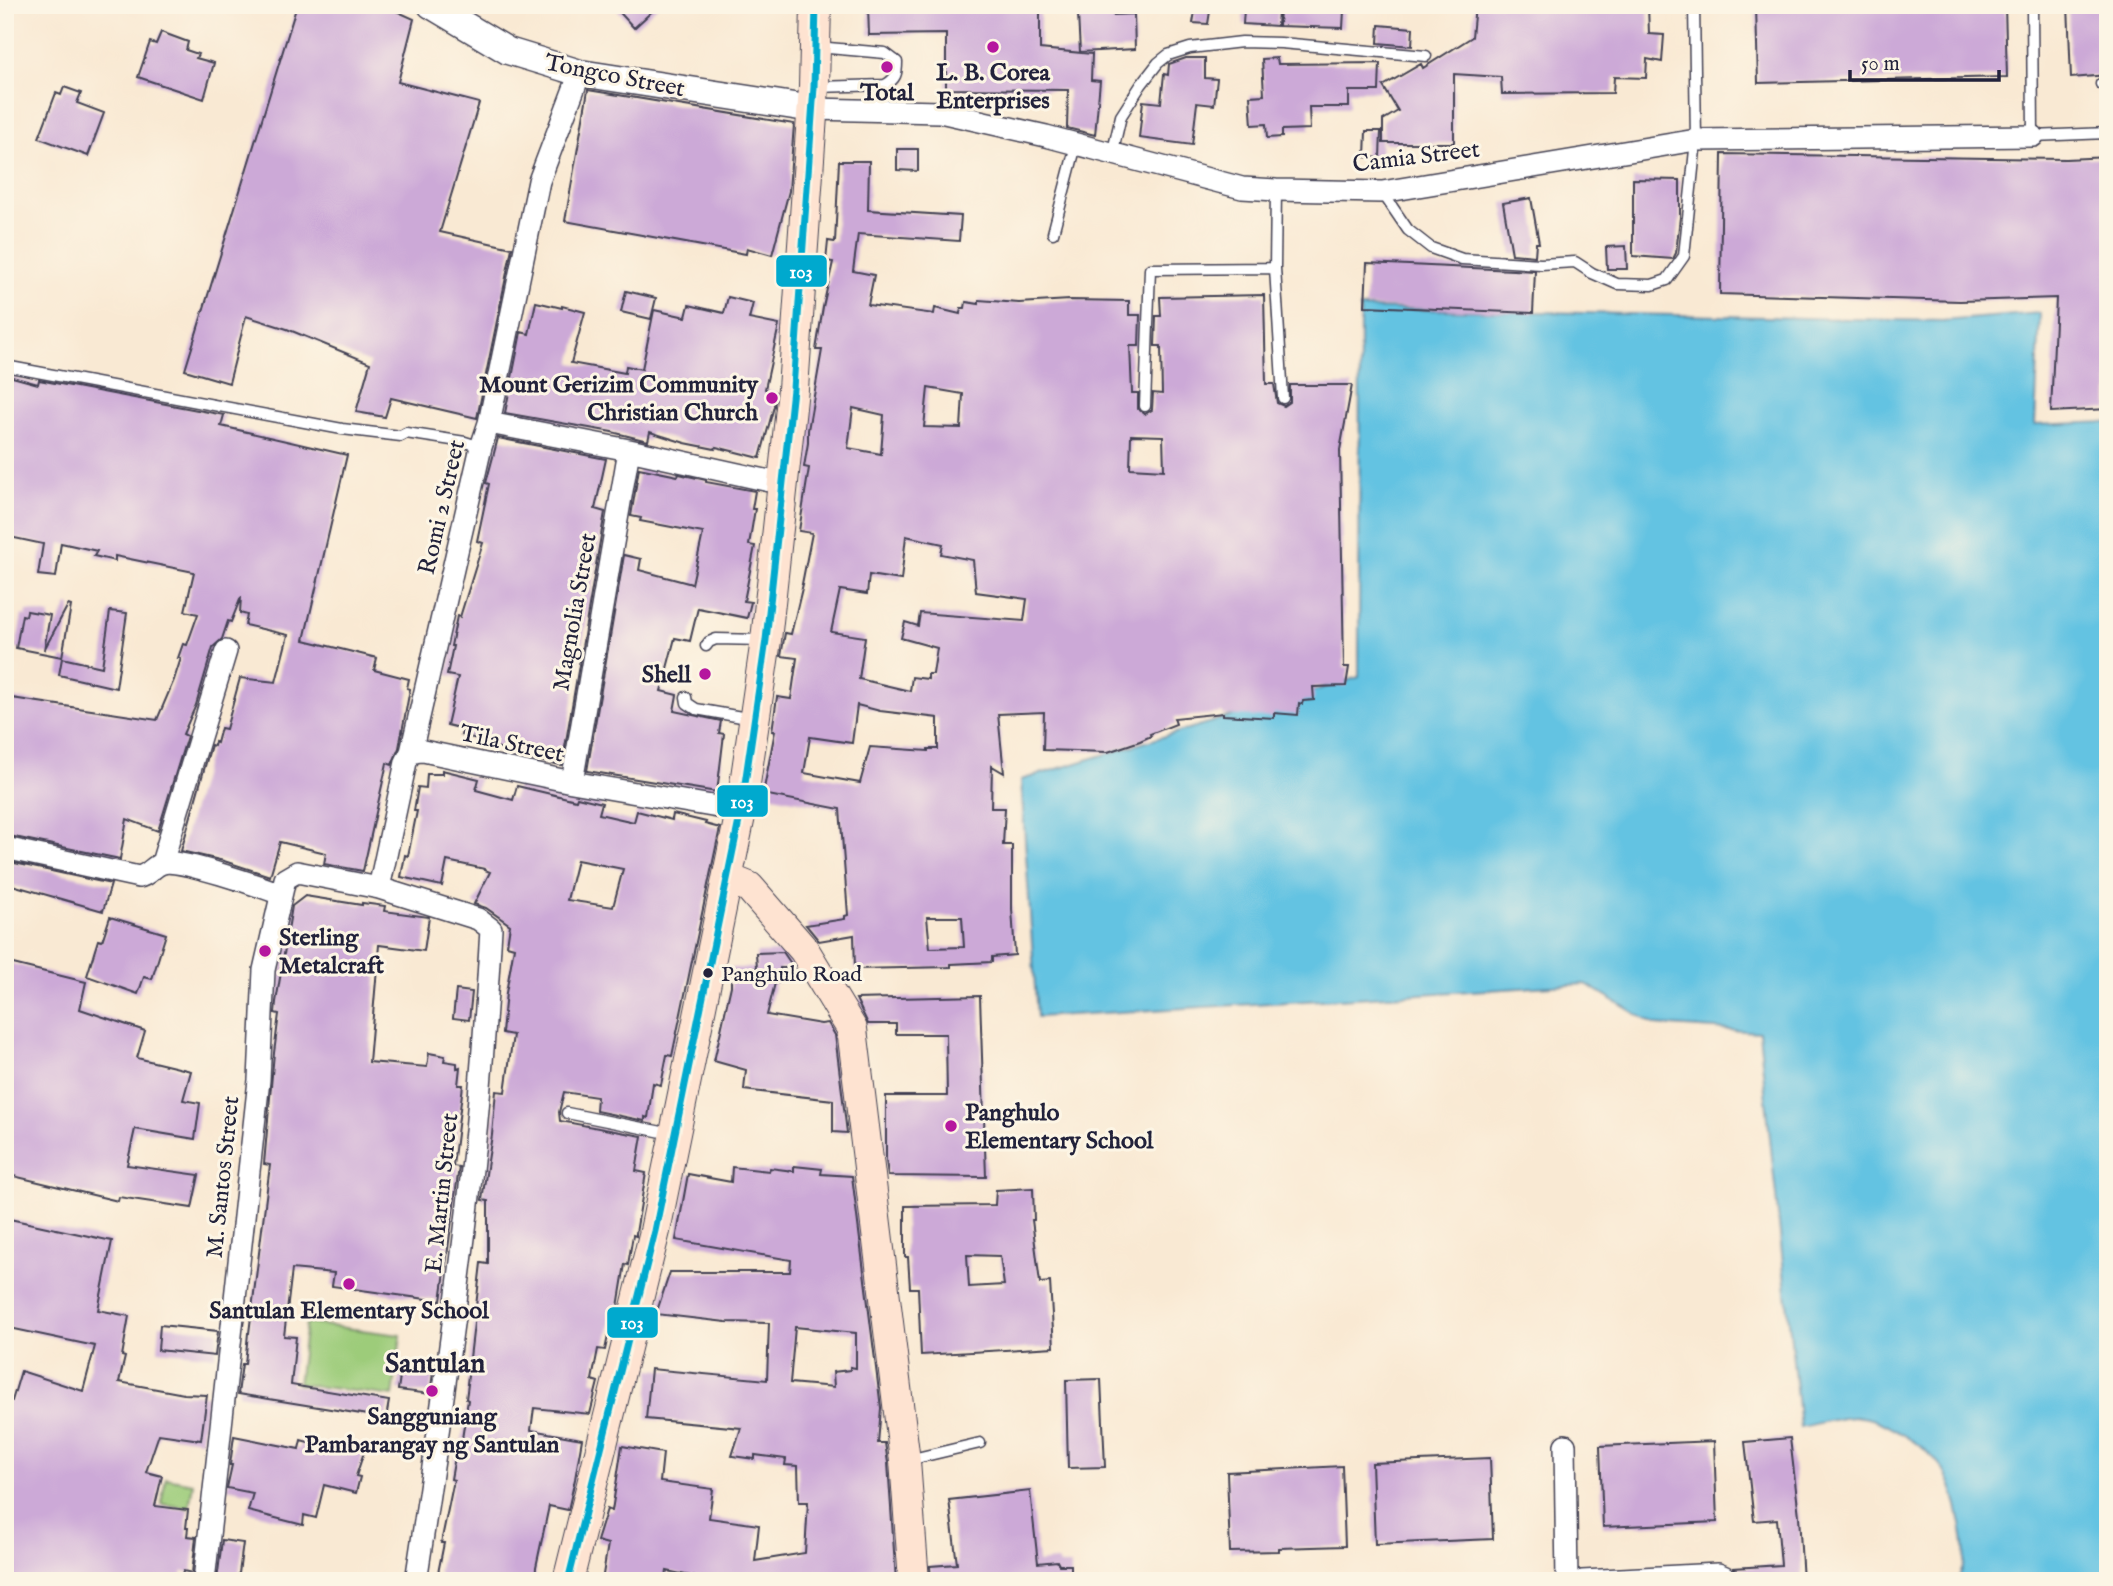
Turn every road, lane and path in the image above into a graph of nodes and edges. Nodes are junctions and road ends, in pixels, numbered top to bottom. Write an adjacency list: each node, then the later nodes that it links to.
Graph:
1 (431, 5): 7 (street, Tongco Street)
2 (816, 5): 5 (main road)
3 (1694, 5): 11 (lane)
4 (2032, 5): 10 (lane)
5 (815, 47): 8 (main road); 8 (lane)
6 (1426, 57): 13 (lane)
7 (580, 73): 8 (street, Tongco Street); 21 (street, Romi 2 Street)
8 (813, 98): 12 (street, Camia Street); 24 (main road)
9 (2108, 133): 10 (lane)
10 (2033, 136): 11 (street, Camia Street)
11 (1696, 140): 15 (street, Camia Street); 15 (lane)
12 (1076, 145): 13 (street, Camia Street); 16 (lane)
13 (1112, 155): 14 (street, Camia Street)
14 (1276, 190): 15 (street, Camia Street); 17 (lane)
15 (1382, 192)
16 (1053, 233)
17 (1275, 268): 19 (lane); 20 (lane)
18 (5, 366): 22 (lane)
19 (1283, 398)
20 (1145, 406)
21 (489, 423): 22 (street, Romi 2 Street); 23 (street)
22 (481, 447): 30 (street, Romi 2 Street)
23 (629, 450): 24 (street); 31 (street, Magnolia Street)
24 (783, 484): 25 (main road)
25 (766, 640): 26 (lane); 29 (main road)
26 (706, 646)
27 (226, 651): 34 (street)
28 (686, 697): 29 (lane)
29 (754, 720): 32 (main road)
30 (411, 752): 31 (street, Tila Street); 36 (street)
31 (572, 782): 32 (street, Tila Street)
32 (741, 811): 35 (main road)
33 (5, 848): 34 (street)
34 (162, 863): 37 (street)
35 (729, 878): 39 (main road); 42 (main road)
36 (379, 888): 37 (street); 44 (street, E. Martin Street)
37 (281, 894): 43 (street, M. Santos Street)
38 (567, 1113): 39 (lane)
39 (675, 1135): 45 (main road)
40 (980, 1443): 42 (lane)
41 (1565, 1445): 47 (street)
42 (905, 1461): 46 (main road)
43 (204, 1581)
44 (416, 1581)
45 (568, 1581)
46 (914, 1581)
47 (1567, 1581)
48 (1581, 1581): 49 (street)
49 (1727, 1581)

